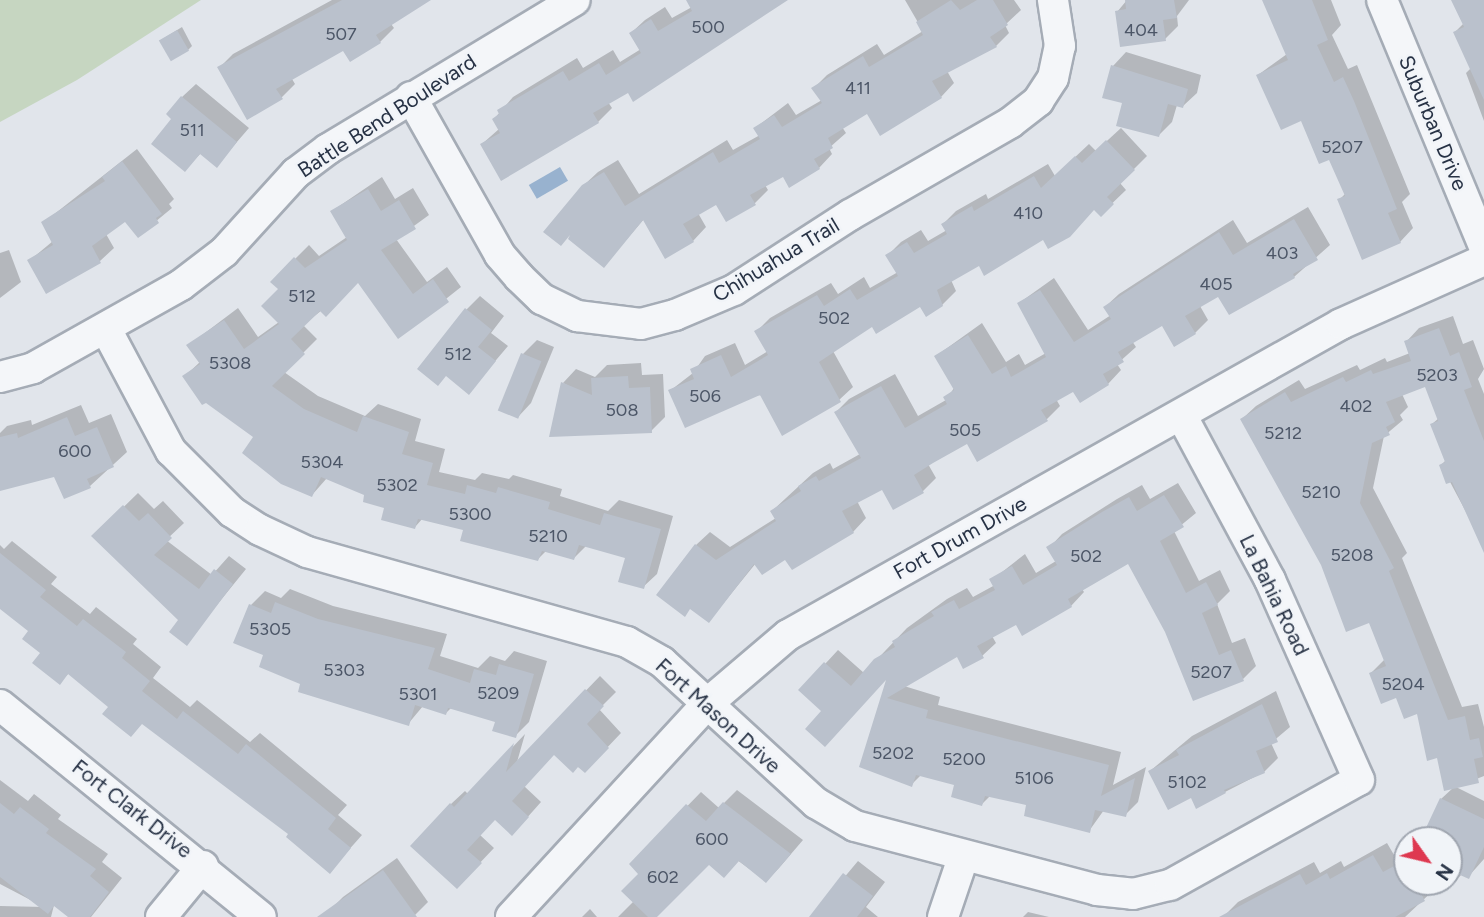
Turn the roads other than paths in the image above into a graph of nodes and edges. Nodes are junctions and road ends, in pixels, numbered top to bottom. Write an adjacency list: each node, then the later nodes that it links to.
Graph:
1 (575, 0): 4 (street, Battle Bend Boulevard)
2 (1054, 0): 4 (street, Chihuahua Trail)
3 (1381, 0): 5 (street, Suburban Drive)
4 (411, 97): 7 (street, Battle Bend Boulevard)
5 (1484, 247)
6 (1484, 260): 9 (street, Fort Drum Drive)
7 (106, 329): 8 (street, Battle Bend Boulevard); 10 (street, Fort Mason Drive)
8 (0, 377)
9 (1181, 415): 10 (street, Fort Drum Drive); 12 (street, La Bahia Road)
10 (708, 703): 13 (street, Fort Mason Drive); 17 (street, Fort Drum Drive)
11 (0, 705): 14 (street, Fort Clark Drive)
12 (1359, 780): 13 (street, Fort Mason Drive)
13 (964, 855): 18 (street)
14 (203, 866): 15 (street); 16 (street, Fort Clark Drive)
15 (161, 917)
16 (261, 917)
17 (511, 917)
18 (943, 917)

